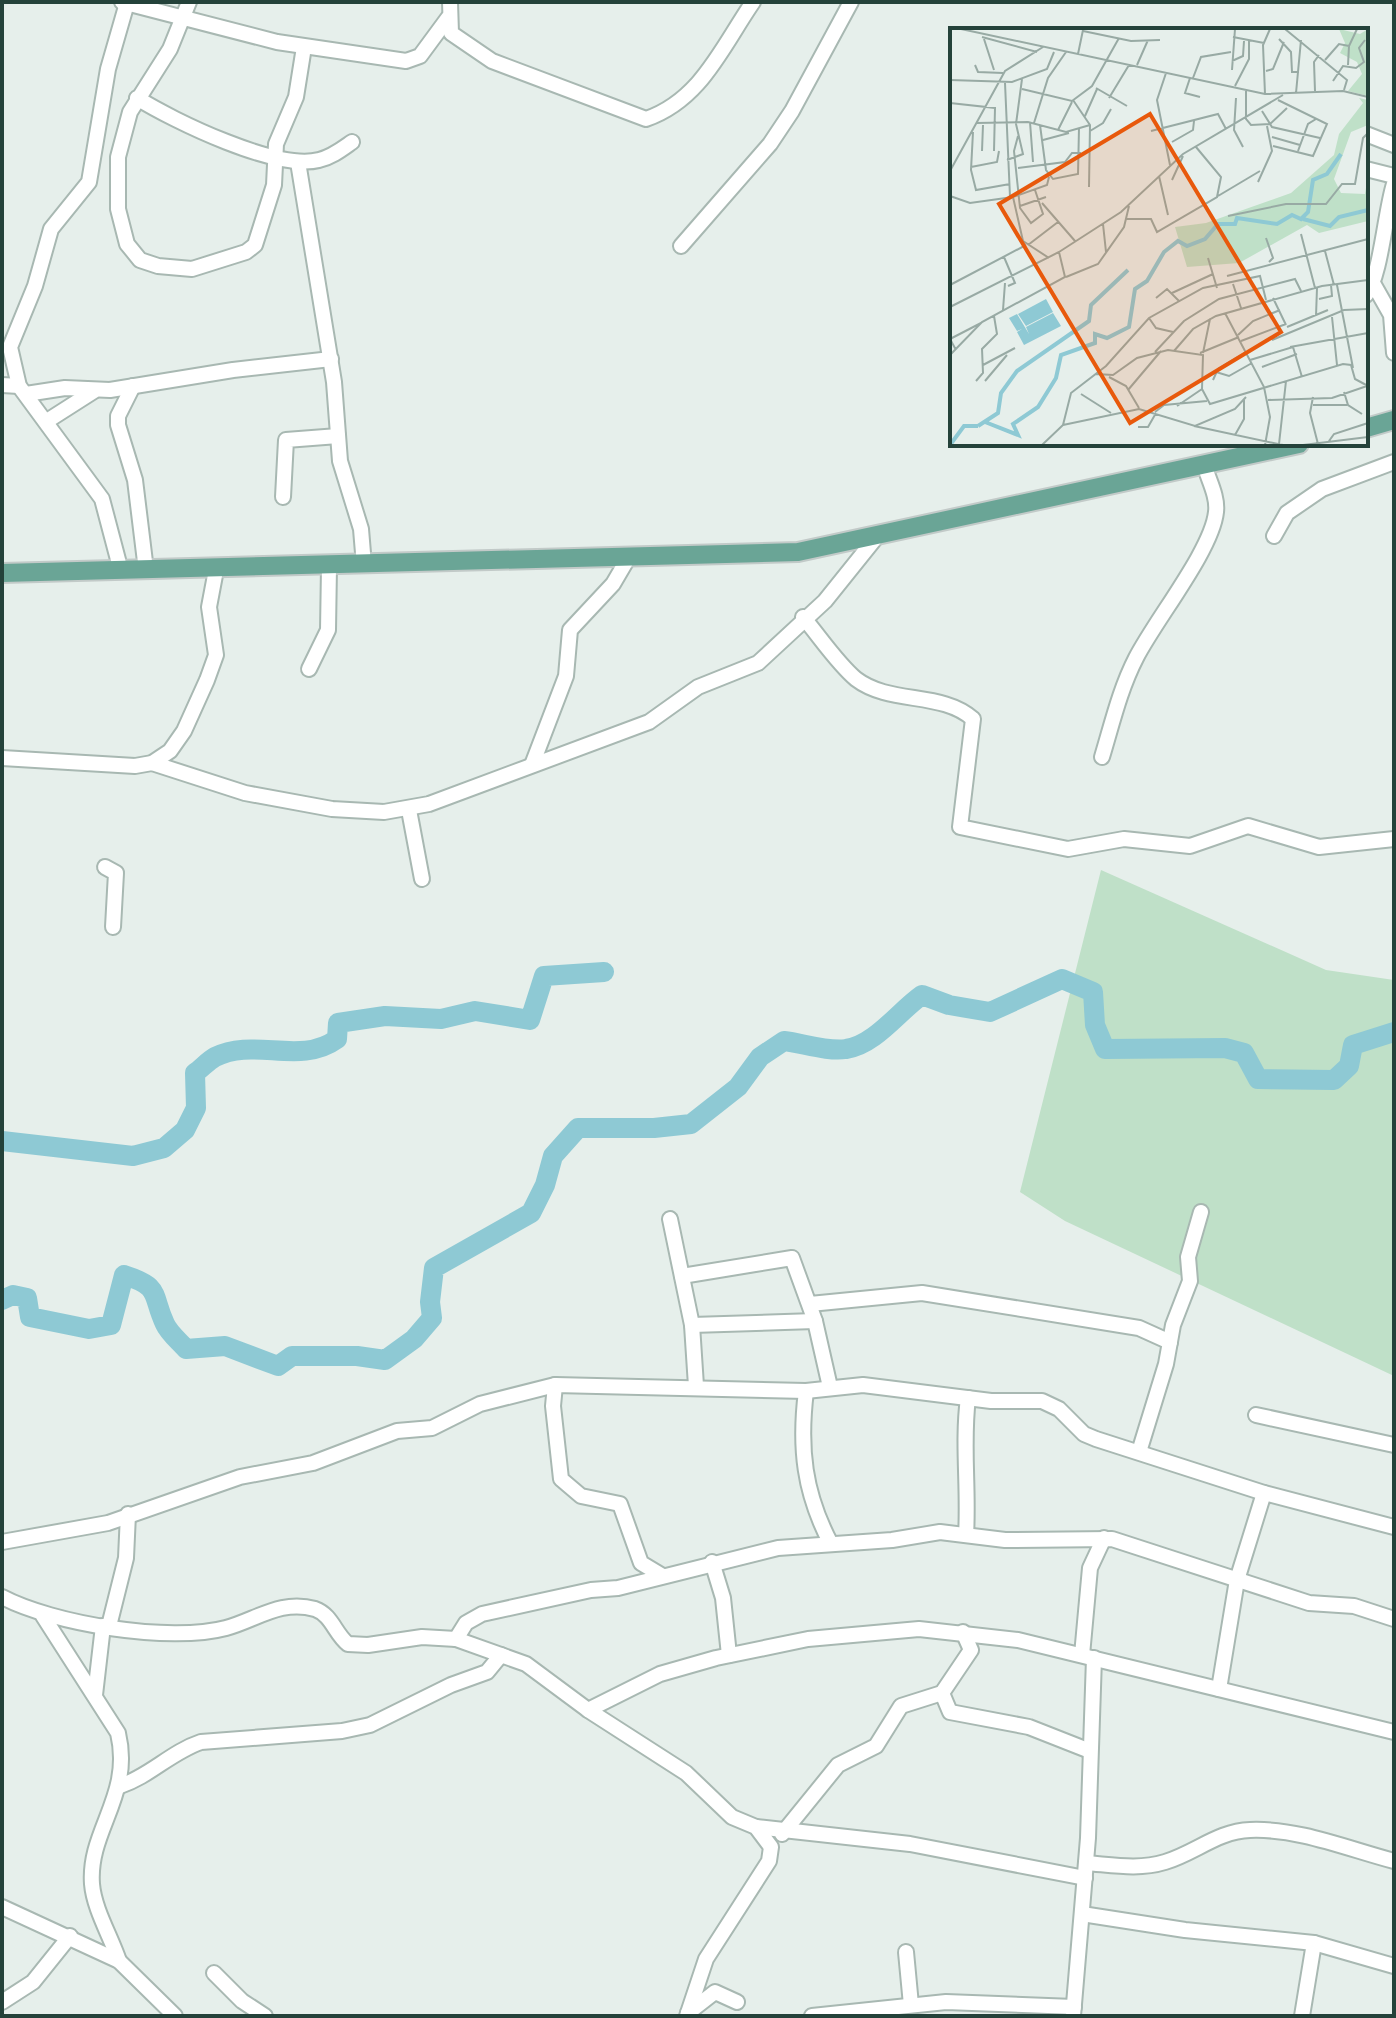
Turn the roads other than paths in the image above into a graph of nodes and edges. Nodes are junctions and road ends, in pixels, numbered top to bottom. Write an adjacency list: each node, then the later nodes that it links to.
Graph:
1 (450, 2): 6 (street)
2 (753, 2): 6 (street)
3 (851, 2): 17 (street)
4 (125, 3): 5 (street); 23 (street)
5 (186, 9): 7 (street); 8 (street)
6 (448, 18): 7 (street)
7 (304, 47): 12 (street)
8 (137, 98): 12 (street); 12 (street)
9 (1368, 135): 11 (street)
10 (352, 142): 13 (street)
11 (1394, 145)
12 (277, 157): 13 (street)
13 (298, 162): 20 (street)
14 (1368, 170): 15 (street)
15 (1394, 176)
16 (1394, 184): 18 (street)
17 (681, 246)
18 (1370, 290): 19 (street)
19 (1394, 353)
20 (331, 359): 22 (street); 28 (street)
21 (2, 385): 23 (street)
22 (133, 386): 24 (street); 38 (street)
23 (22, 390): 24 (street); 26 (street)
24 (94, 391): 26 (street)
25 (1394, 420): 27 (main road)
26 (47, 421): 40 (street)
27 (1368, 427)
28 (338, 436): 32 (street); 36 (street)
29 (1290, 446): 31 (main road)
30 (1394, 462): 34 (street)
31 (1204, 464): 33 (main road); 44 (street)
32 (283, 497)
33 (878, 535): 35 (main road); 42 (street)
34 (1274, 536)
35 (630, 555): 36 (main road); 47 (street)
36 (364, 565): 37 (main road)
37 (329, 567): 39 (main road); 43 (street)
38 (146, 570): 39 (main road); 40 (main road)
39 (216, 570): 46 (street)
40 (121, 571): 41 (main road)
41 (2, 573)
42 (803, 617): 47 (street); 49 (street)
43 (309, 669)
44 (1102, 757)
45 (2, 758): 46 (street)
46 (152, 763): 48 (street)
47 (532, 765): 48 (street)
48 (409, 810): 51 (street)
49 (1394, 839)
50 (105, 867): 52 (street)
51 (422, 879)
52 (113, 927)
53 (1201, 1212): 59 (street)
54 (670, 1219): 55 (street)
55 (682, 1276): 56 (street); 58 (street)
56 (810, 1304): 57 (street); 59 (street)
57 (815, 1321): 58 (street); 62 (street)
58 (692, 1325): 61 (street)
59 (1170, 1342): 67 (street)
60 (555, 1385): 61 (street); 69 (street); 76 (street)
61 (696, 1386): 63 (street)
62 (830, 1387): 63 (street); 64 (street)
63 (806, 1391): 74 (street)
64 (968, 1398): 67 (street); 71 (street)
65 (1256, 1415): 66 (street)
66 (1394, 1445)
67 (1139, 1452): 68 (street)
68 (1264, 1493): 70 (street); 77 (street)
69 (128, 1514): 73 (street); 81 (street)
70 (1394, 1527)
71 (966, 1535): 72 (street); 74 (street)
72 (1104, 1538): 77 (street); 86 (street)
73 (2, 1542)
74 (831, 1544): 75 (street)
75 (712, 1562): 76 (street); 85 (street)
76 (661, 1575): 83 (street)
77 (1237, 1580): 80 (street); 87 (street)
78 (2, 1597): 79 (street)
79 (43, 1616): 81 (street); 89 (street)
80 (1394, 1619)
81 (106, 1626): 83 (street); 89 (street)
82 (963, 1632): 85 (street); 86 (street); 88 (street)
83 (456, 1639): 84 (street)
84 (501, 1655): 90 (street); 94 (street)
85 (729, 1655): 90 (street)
86 (1088, 1657): 87 (street); 92 (street)
87 (1219, 1689): 91 (street)
88 (942, 1693): 92 (street); 97 (street)
89 (95, 1695): 93 (street)
90 (588, 1710): 96 (street)
91 (1394, 1732)
92 (1090, 1751): 100 (street)
93 (123, 1765): 94 (street); 95 (street)
94 (157, 1766): 95 (street)
95 (120, 1786): 106 (street)
96 (756, 1827): 97 (street); 98 (street)
97 (785, 1830): 98 (street); 100 (street)
98 (771, 1847): 113 (street)
99 (1394, 1861): 100 (street)
100 (1085, 1870): 102 (street)
101 (2, 1907): 103 (street)
102 (1082, 1914): 104 (street); 112 (street)
103 (70, 1936): 106 (street); 109 (street)
104 (1314, 1943): 107 (street); 117 (street)
105 (906, 1952): 111 (street)
106 (119, 1961): 114 (street)
107 (1394, 1966)
108 (214, 1973): 115 (street)
109 (2, 2002)
110 (737, 2002): 113 (street)
111 (911, 2005): 112 (street); 116 (street)
112 (1074, 2012)
113 (687, 2015)
114 (175, 2016)
115 (265, 2016)
116 (812, 2016)
117 (1302, 2016)

